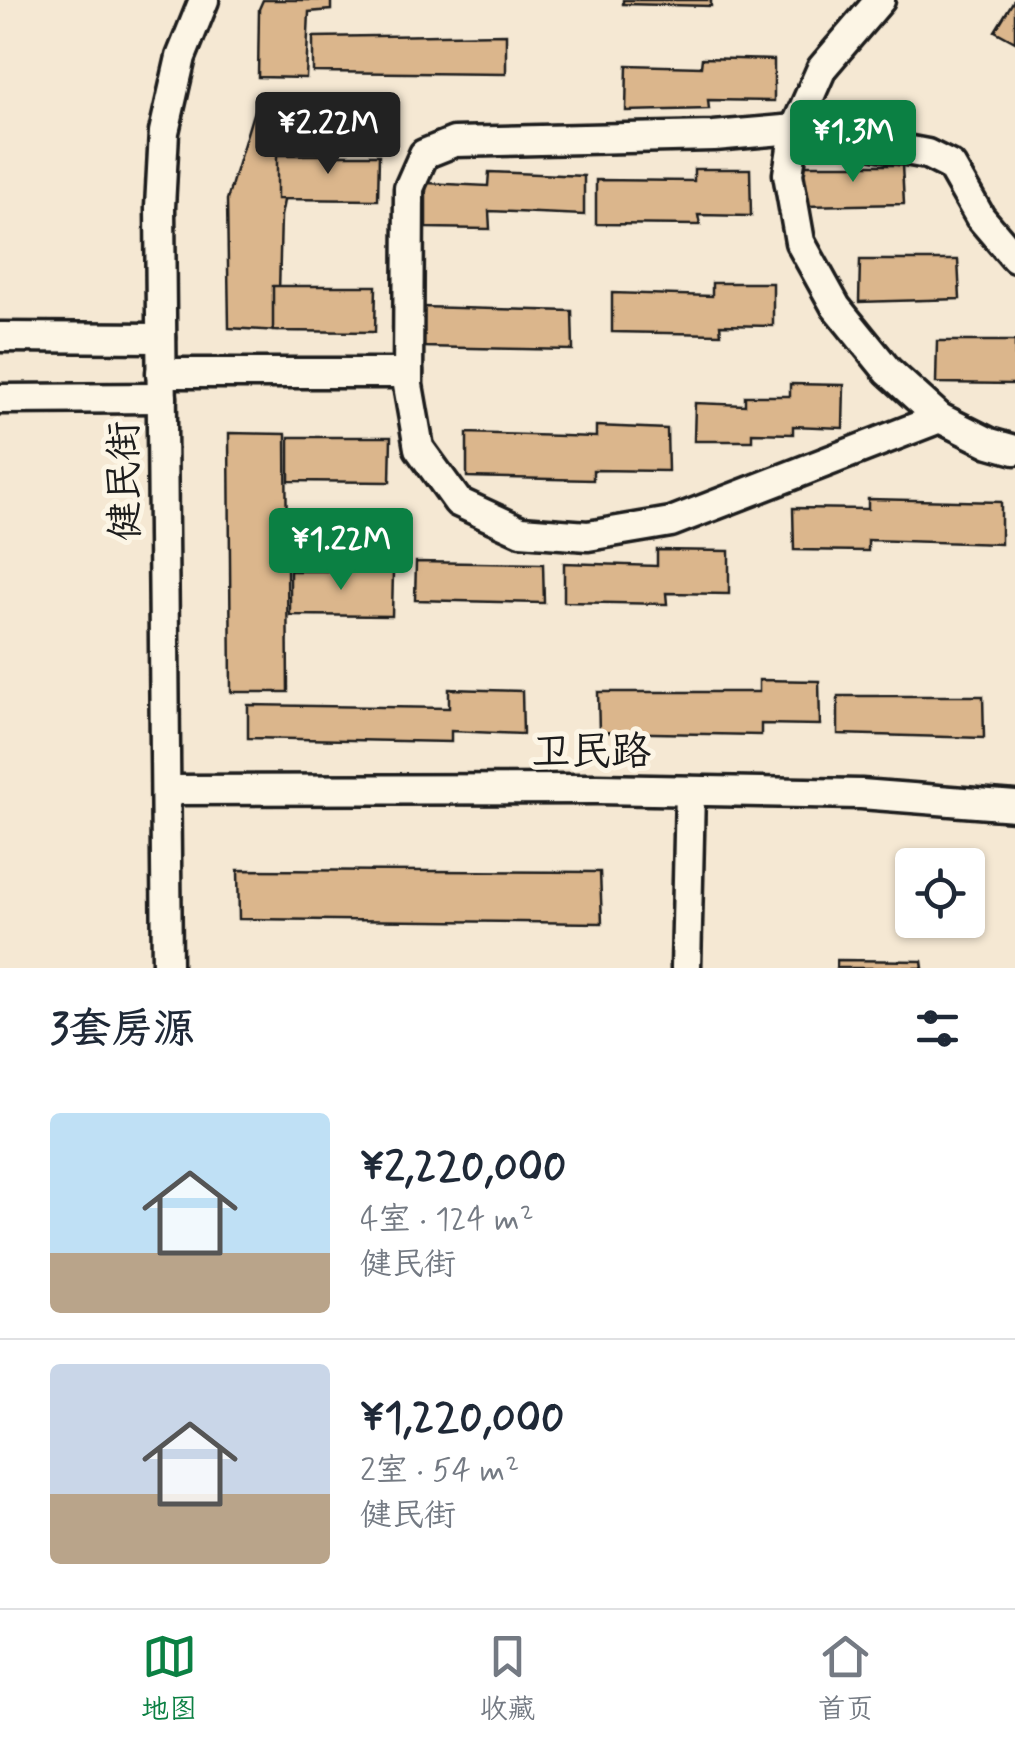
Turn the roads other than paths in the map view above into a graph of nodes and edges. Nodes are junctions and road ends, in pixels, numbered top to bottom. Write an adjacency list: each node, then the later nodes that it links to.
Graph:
1 (204, 0): 6 (street, 健民街)
2 (880, 0): 3 (street)
3 (795, 129): 4 (street); 7 (street); 10 (street)
4 (1015, 258)
5 (0, 337): 6 (street)
6 (161, 338): 8 (street, 健民街)
7 (408, 373): 8 (street); 10 (street)
8 (162, 386): 9 (street); 12 (street, 健民街)
9 (0, 399)
10 (940, 418): 11 (street)
11 (1015, 450)
12 (166, 790): 13 (street, 卫民路); 15 (street, 健民街)
13 (690, 791): 14 (street, 卫民路); 16 (street)
14 (1015, 806)
15 (167, 968)
16 (686, 968)

